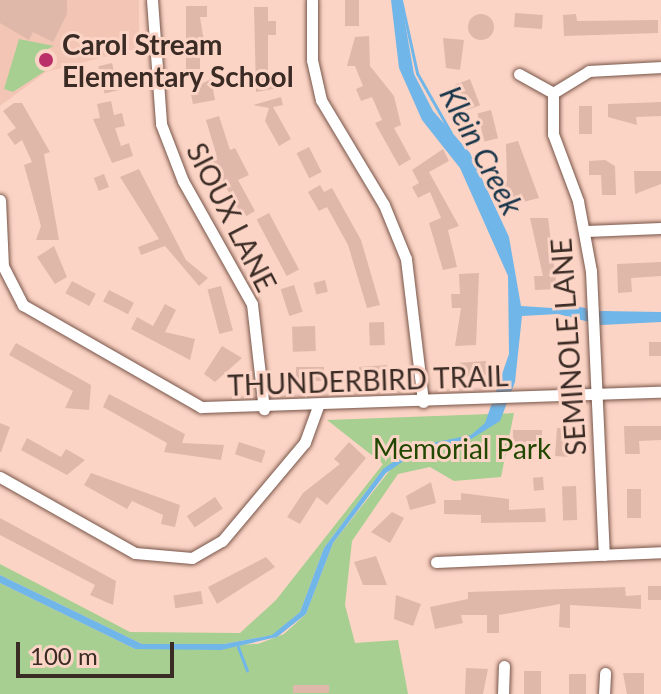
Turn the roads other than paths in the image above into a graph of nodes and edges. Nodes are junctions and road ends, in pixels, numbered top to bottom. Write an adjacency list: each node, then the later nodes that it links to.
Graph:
1 (152, 0): 13 (street, SIOUX LANE)
2 (312, 0): 11 (street)
3 (661, 67): 5 (street)
4 (519, 74): 5 (street)
5 (553, 93): 8 (street, SEMINOLE LANE)
6 (0, 200): 13 (street, THUNDERBIRD TRAIL)
7 (661, 228): 8 (street)
8 (586, 231): 10 (street, SEMINOLE LANE)
9 (661, 392): 10 (street, THUNDERBIRD TRAIL)
10 (597, 395): 11 (street, THUNDERBIRD TRAIL); 16 (street, SEMINOLE LANE)
11 (423, 402): 12 (street, THUNDERBIRD TRAIL)
12 (318, 406): 13 (street, THUNDERBIRD TRAIL); 14 (street)
13 (264, 409)
14 (0, 477)
15 (661, 552): 16 (street)
16 (604, 555): 17 (street)
17 (436, 562)
18 (504, 666): 20 (street)
19 (605, 673): 21 (street)
20 (503, 694)
21 (604, 694)

